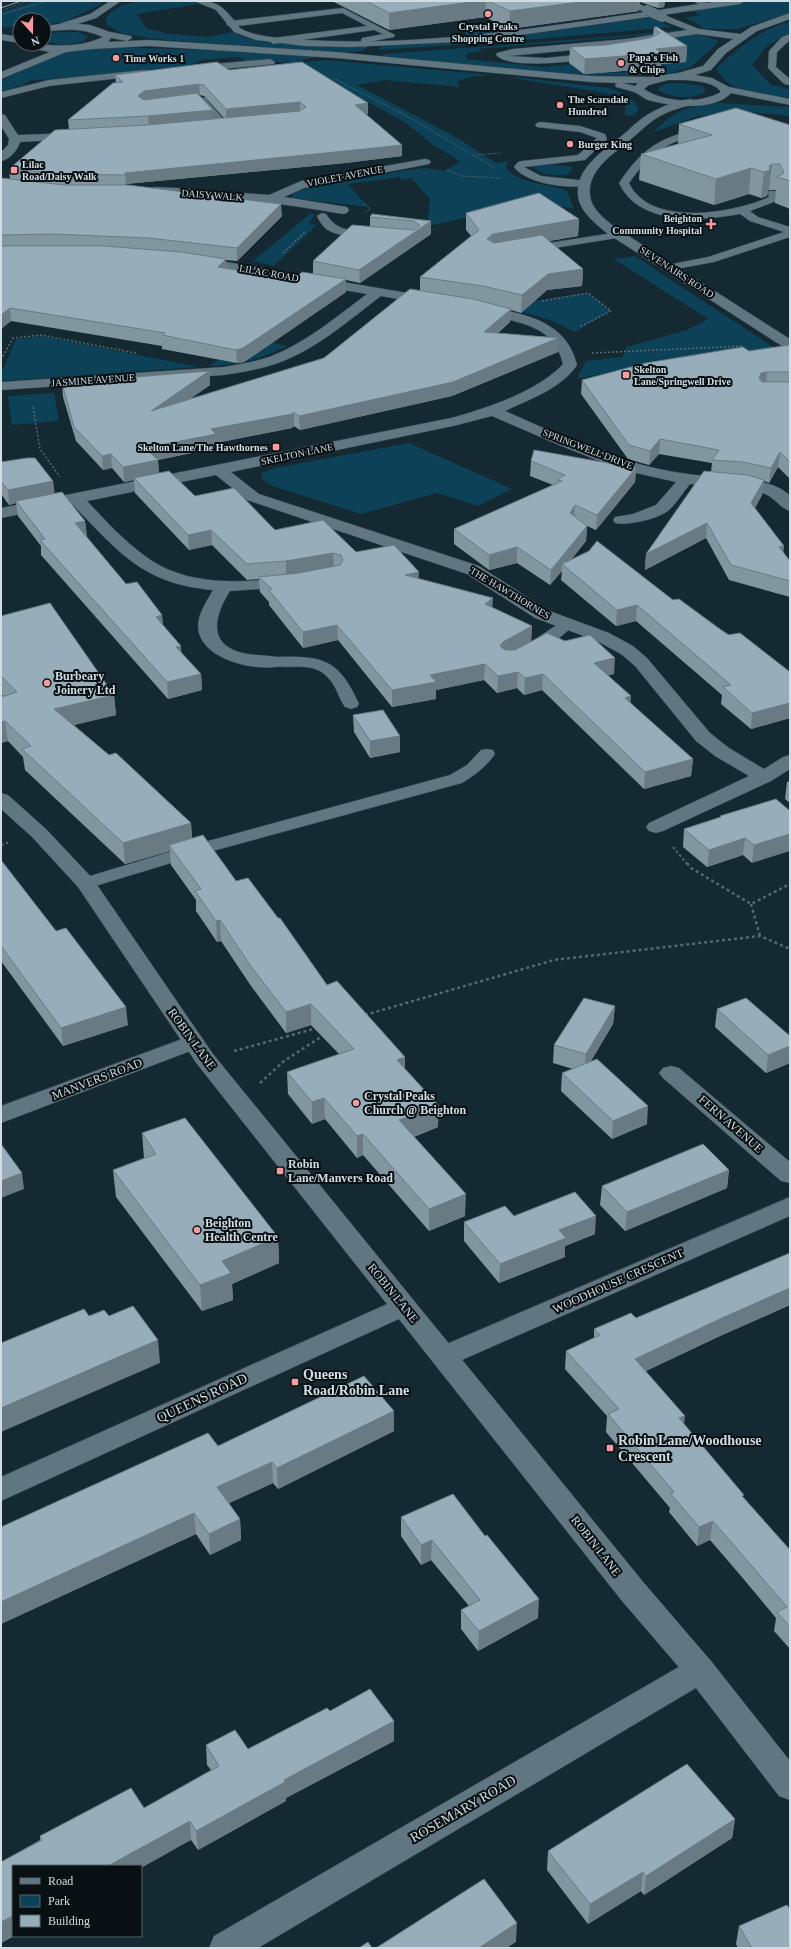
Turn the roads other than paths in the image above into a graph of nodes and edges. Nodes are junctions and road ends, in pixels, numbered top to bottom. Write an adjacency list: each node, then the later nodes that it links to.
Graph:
1 (116, 1): 7 (street)
2 (199, 1): 11 (street)
3 (627, 1): 16 (lane, bridge)
4 (696, 1): 6 (lane)
5 (737, 1): 6 (street)
6 (708, 6): 28 (street)
7 (93, 16): 12 (street); 19 (street)
8 (790, 16): 22 (street)
9 (359, 18): 10 (lane); 11 (lane); 13 (lane)
10 (344, 20)
11 (230, 24): 20 (street)
12 (59, 27): 14 (street); 19 (street)
13 (376, 27): 26 (lane); 28 (lane)
14 (52, 28)
15 (276, 30): 20 (lane)
16 (698, 30): 22 (lane); 25 (lane)
17 (12, 31): 18 (street)
18 (1, 32)
19 (103, 32): 27 (street); 29 (street)
20 (246, 34): 26 (street)
21 (1, 37): 24 (street)
22 (741, 37): 37 (street)
23 (790, 37): 44 (lane)
24 (12, 39)
25 (642, 40): 30 (lane); 34 (lane)
26 (273, 41): 28 (street)
27 (148, 43): 29 (street); 42 (street)
28 (364, 44)
29 (93, 46): 32 (street)
30 (654, 46)
31 (52, 47): 32 (street)
32 (71, 49): 35 (street)
33 (34, 52): 35 (street)
34 (604, 54)
35 (38, 60): 40 (street)
36 (270, 62): 38 (street)
37 (706, 68): 41 (street); 45 (street)
38 (182, 70)
39 (158, 72): 47 (street)
40 (1, 76)
41 (673, 77): 43 (street); 45 (street)
42 (591, 79): 43 (street); 46 (street)
43 (650, 80): 46 (street)
44 (790, 82)
45 (722, 86): 50 (street); 51 (street)
46 (640, 91): 48 (street)
47 (1, 95)
48 (650, 97): 52 (street); 55 (street)
49 (181, 100): 56 (lane)
50 (710, 100): 51 (street); 52 (street)
51 (775, 100): 53 (street)
52 (691, 102): 55 (street)
53 (790, 102)
54 (1, 117): 61 (street)
55 (650, 117): 64 (street)
56 (228, 124): 58 (street)
57 (540, 125): 64 (lane)
58 (209, 126)
59 (713, 128): 68 (lane)
60 (86, 135): 61 (street)
61 (16, 139): 62 (street)
62 (1, 158)
63 (426, 162): 67 (street, VIOLET AVENUE)
64 (584, 183): 72 (street, SEVENAIRS ROAD)
65 (145, 191): 67 (street, DAISY WALK)
66 (773, 193): 68 (lane)
67 (268, 200): 70 (street, DAISY WALK)
68 (747, 208): 71 (lane)
69 (343, 210): 70 (street, DAISY WALK)
70 (325, 212): 73 (lane)
71 (790, 232): 76 (lane)
72 (619, 235): 74 (lane); 76 (street, SEVENAIRS ROAD)
73 (383, 236)
74 (516, 251)
75 (181, 259): 77 (street, LILAC ROAD)
76 (671, 268): 80 (street, SEVENAIRS ROAD)
77 (379, 292): 78 (street, LILAC ROAD); 81 (street, JASMINE AVENUE)
78 (446, 304)
79 (469, 308): 82 (street, SKELTON LANE)
80 (788, 344)
81 (1, 386)
82 (493, 411): 83 (street, SKELTON LANE); 84 (street, SPRINGWELL DRIVE)
83 (219, 470): 87 (street, SKELTON LANE); 93 (street, THE HAWTHORNES)
84 (686, 479): 86 (street, SPRINGWELL DRIVE); 90 (street)
85 (790, 486): 86 (street, SPRINGWELL DRIVE)
86 (765, 488): 88 (street, SPRINGWELL DRIVE)
87 (75, 498): 89 (street, SKELTON LANE); 92 (street)
88 (790, 506)
89 (1, 513)
90 (621, 520)
91 (307, 580): 92 (street)
92 (224, 587): 95 (street)
93 (567, 624): 94 (lane); 99 (street, THE HAWTHORNES)
94 (520, 655)
95 (275, 662): 96 (lane)
96 (351, 704)
97 (487, 754): 102 (lane)
98 (790, 761): 99 (street)
99 (764, 777): 101 (street)
100 (1, 799): 102 (street, ROBIN LANE)
101 (656, 827)
102 (86, 883): 103 (street, ROBIN LANE)
103 (199, 1050): 105 (street, MANVERS ROAD); 108 (street, ROBIN LANE)
104 (671, 1073): 106 (street, FERN AVENUE)
105 (1, 1116)
106 (790, 1175)
107 (790, 1206): 109 (street, WOODHOUSE CRESCENT)
108 (403, 1306): 109 (street, ROBIN LANE); 110 (street, QUEENS ROAD)
109 (445, 1356): 111 (street, ROBIN LANE)
110 (1, 1490)
111 (700, 1670): 112 (street, ROBIN LANE); 113 (street, ROSEMARY ROAD)
112 (790, 1786)
113 (226, 1948)

